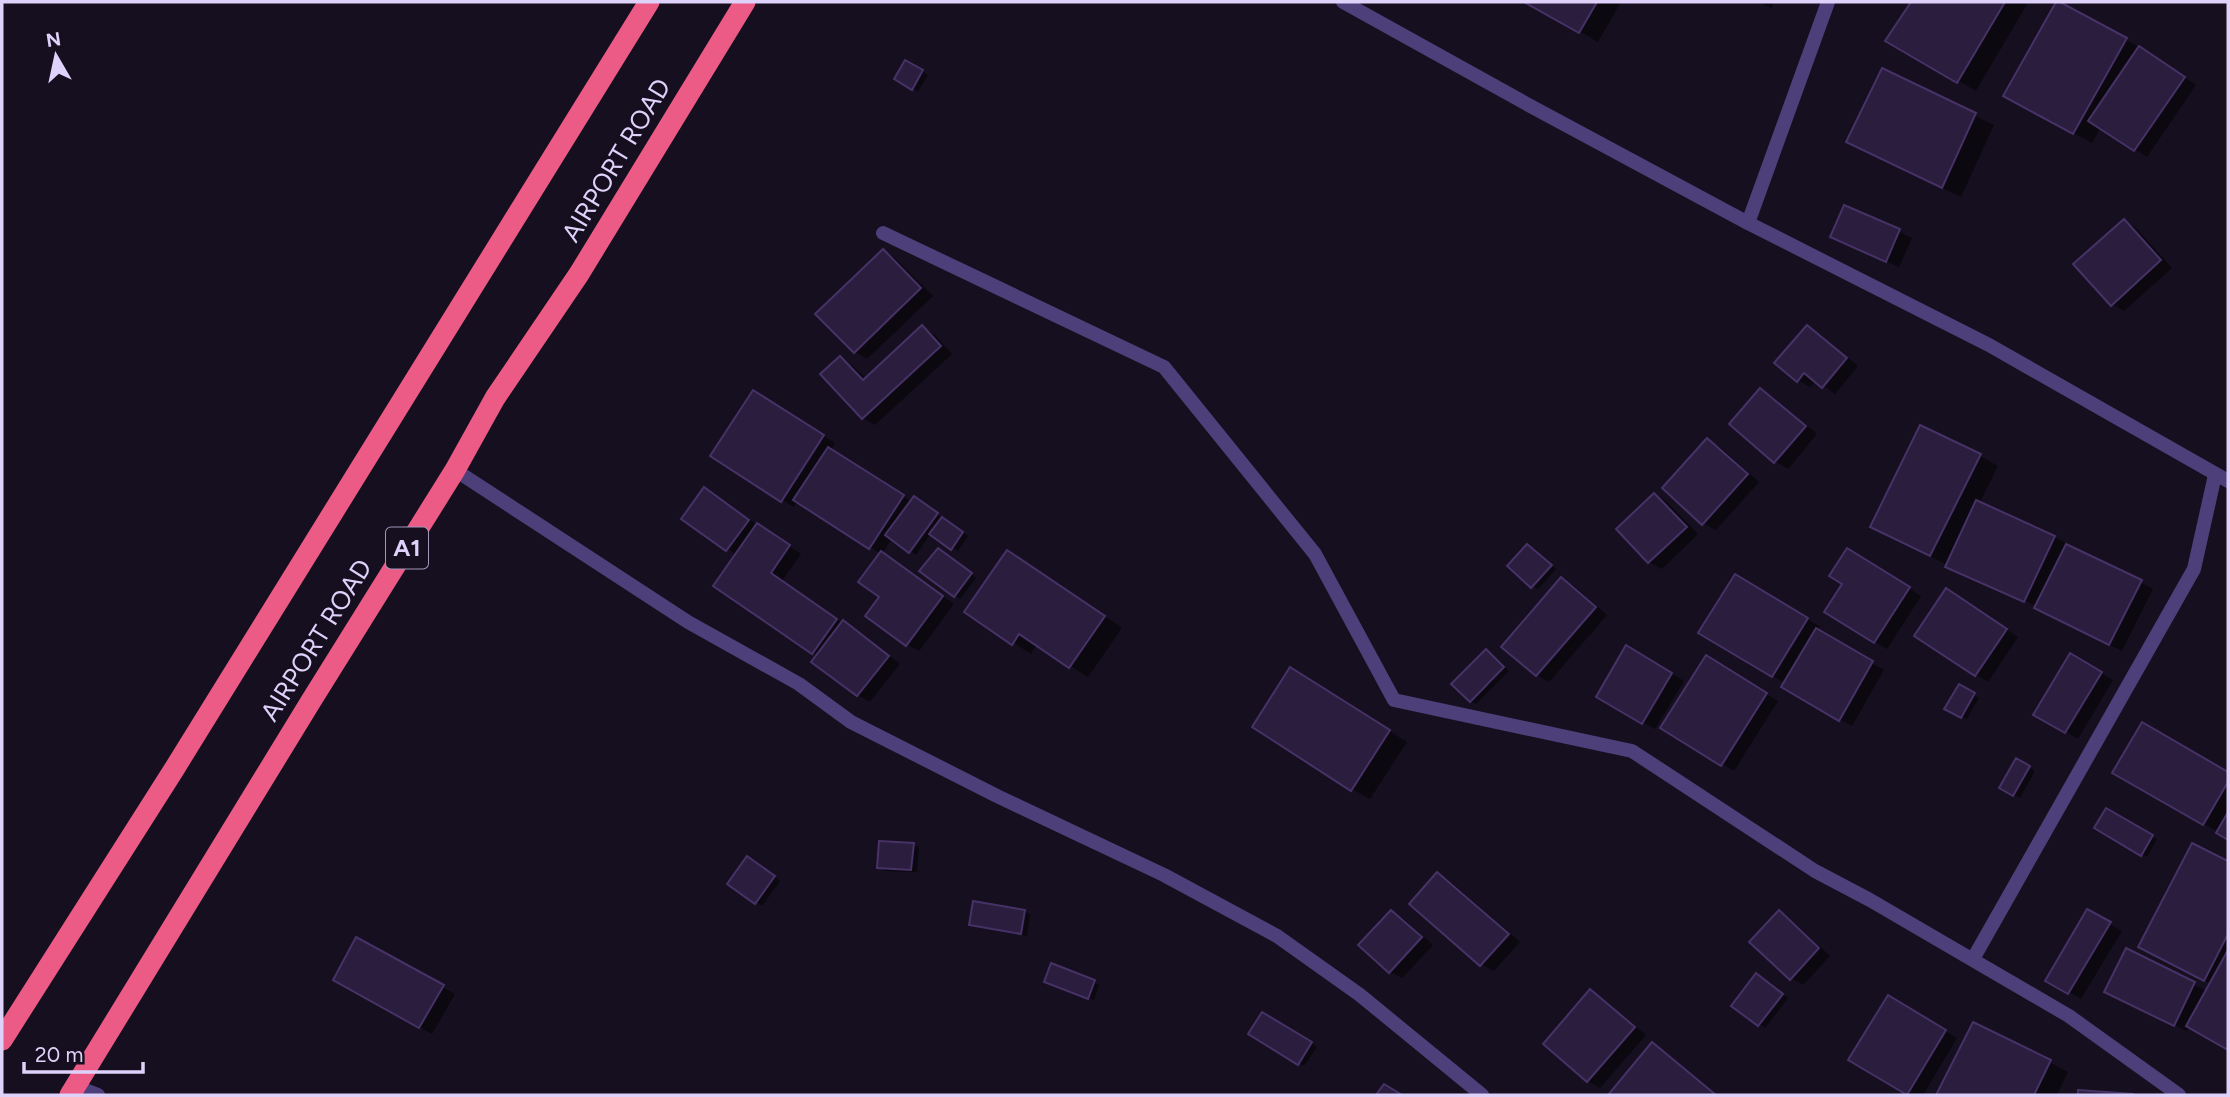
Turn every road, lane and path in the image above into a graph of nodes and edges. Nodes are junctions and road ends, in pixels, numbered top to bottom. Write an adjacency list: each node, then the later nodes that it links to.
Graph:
1 (649, 2): 10 (highway, AIRPORT ROAD)
2 (745, 2): 7 (highway, AIRPORT ROAD / A1)
3 (1343, 2): 5 (street)
4 (1828, 2): 5 (street)
5 (1748, 223): 8 (street)
6 (883, 233): 9 (street)
7 (455, 470): 11 (highway, AIRPORT ROAD / A1); 13 (street)
8 (2222, 478): 9 (street)
9 (1973, 959): 14 (street)
10 (2, 1040)
11 (73, 1091): 12 (street)
12 (98, 1095)
13 (1482, 1095)
14 (2179, 1095)

